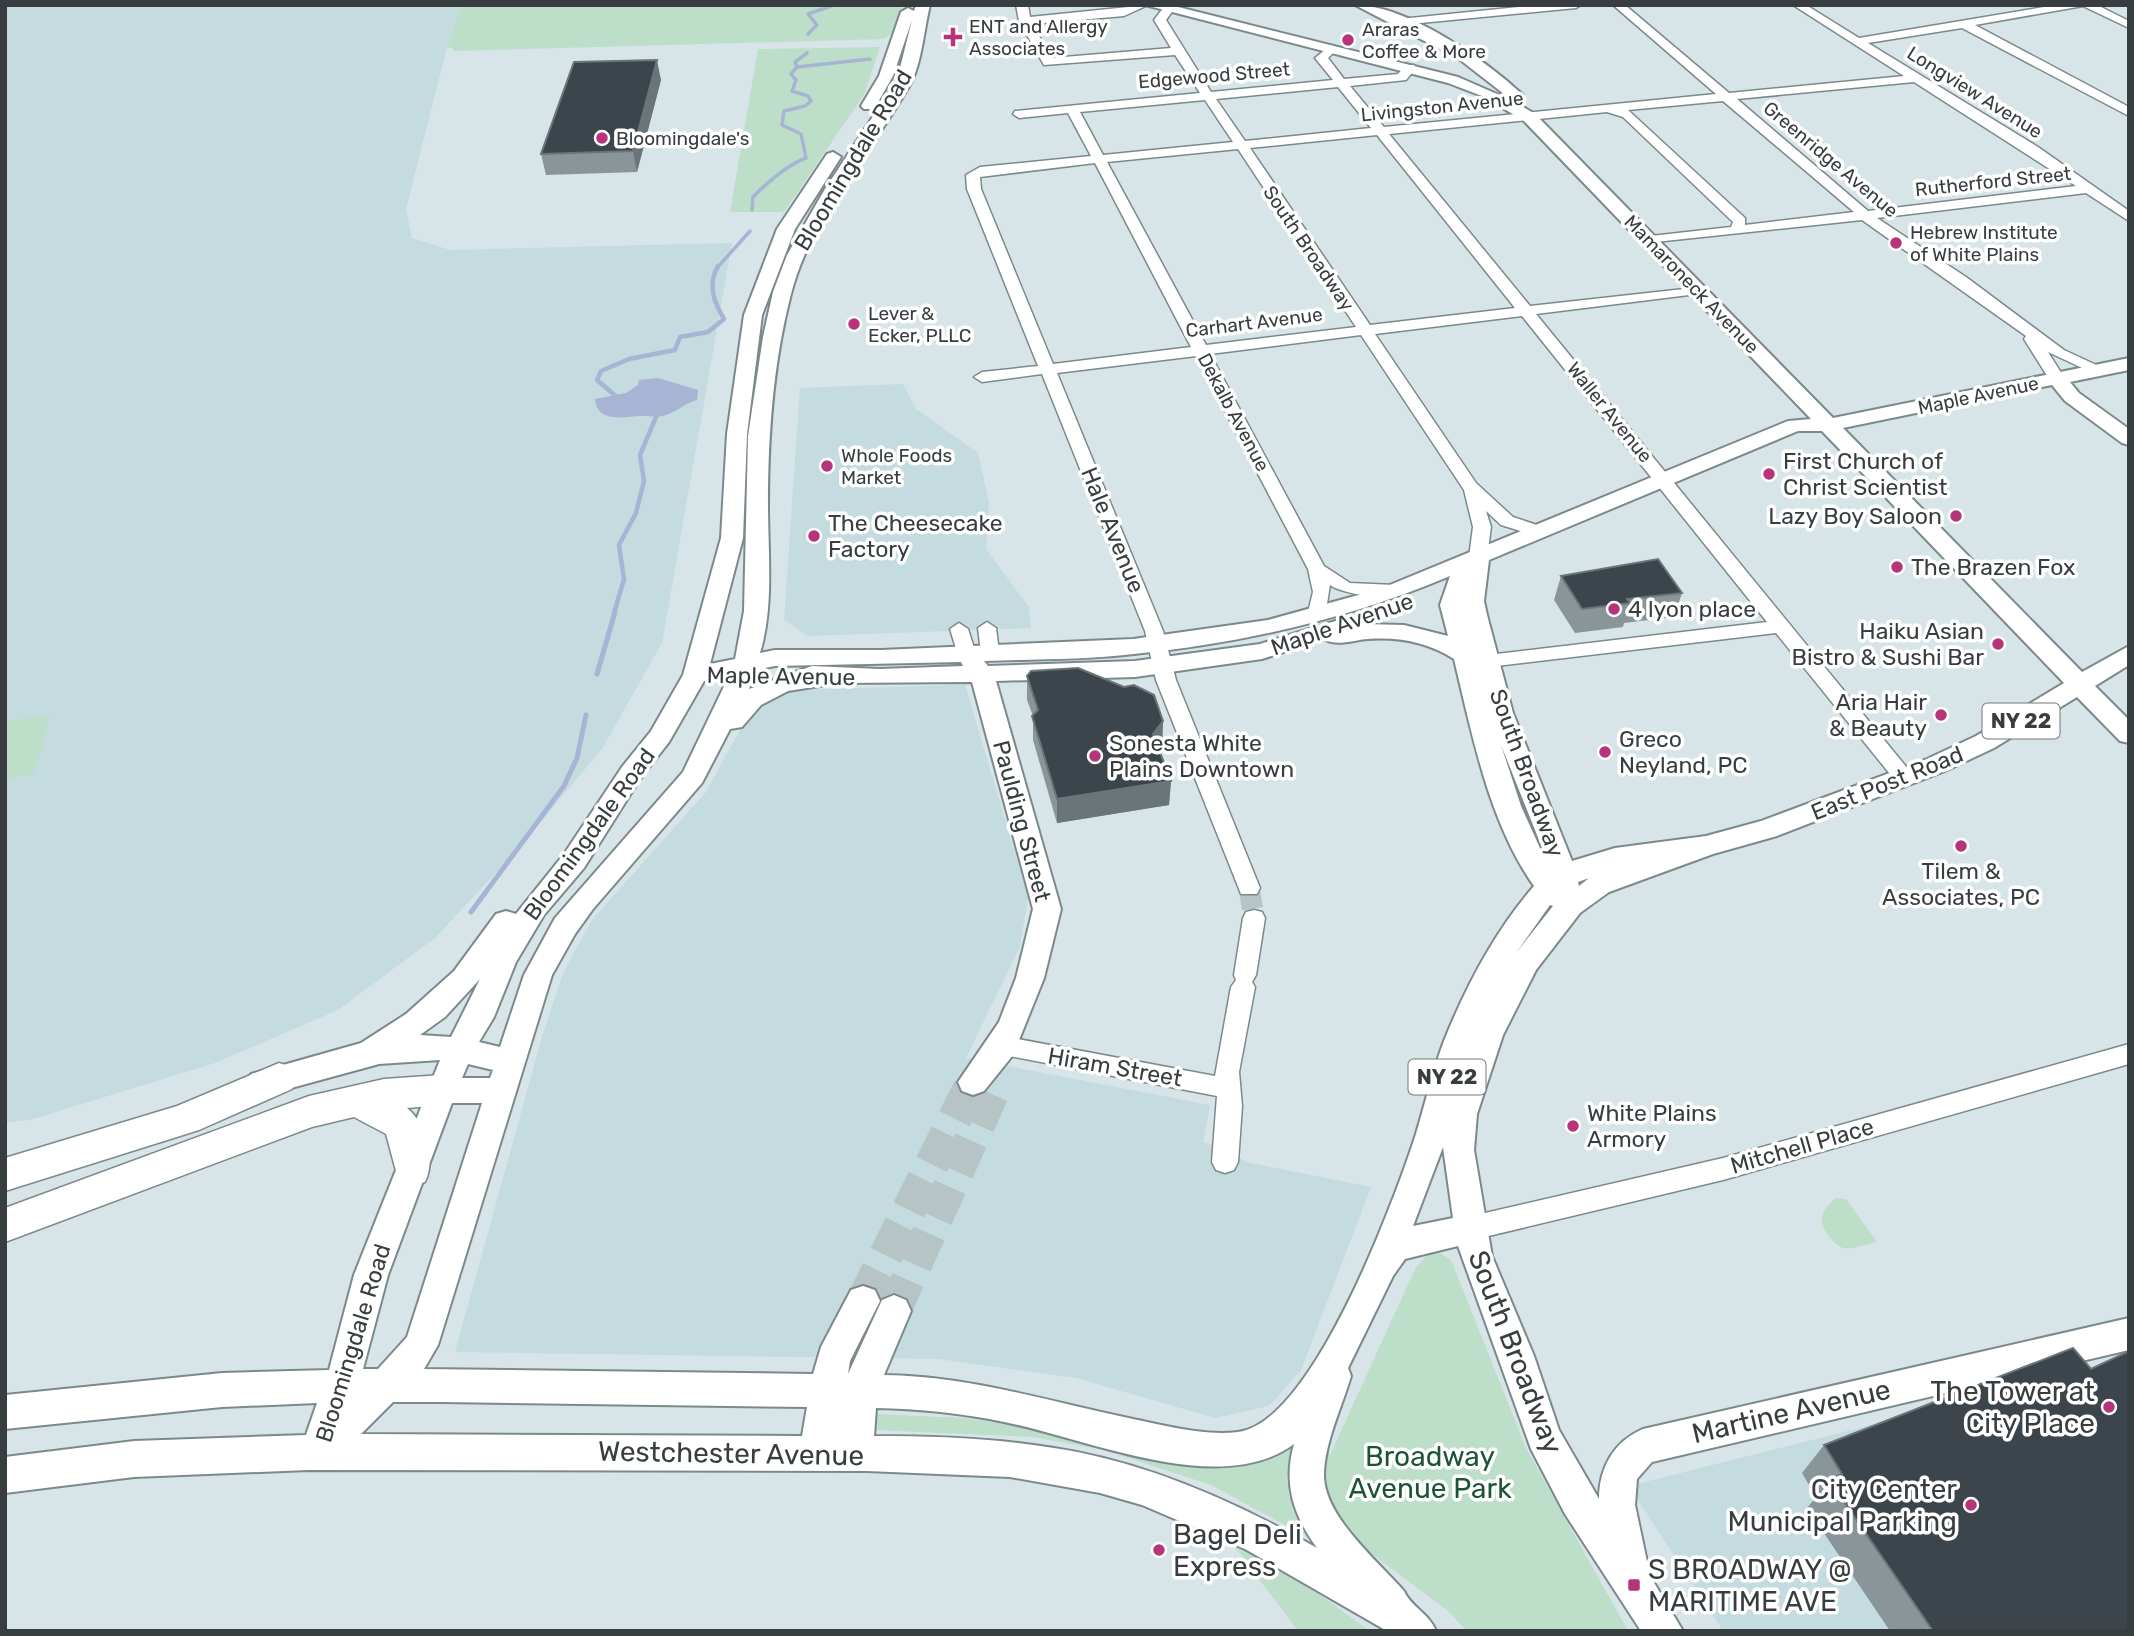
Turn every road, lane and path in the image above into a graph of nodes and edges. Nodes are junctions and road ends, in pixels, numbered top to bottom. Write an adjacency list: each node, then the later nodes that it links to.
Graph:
1 (908, 5): 32 (main road, Bloomingdale Road)
2 (923, 5): 70 (main road, Bloomingdale Road)
3 (1022, 5): 13 (street)
4 (1143, 5): 13 (street)
5 (1152, 5): 12 (main road, Mamaroneck Avenue)
6 (1363, 5): 14 (main road)
7 (1576, 5): 14 (street)
8 (1618, 5): 26 (street, Greenridge Avenue)
9 (1798, 5): 17 (street, Longview Avenue)
10 (2078, 5): 15 (street)
11 (2088, 5): 16 (street)
12 (1168, 9): 18 (main road, Mamaroneck Avenue); 19 (street, South Broadway)
13 (1025, 21): 19 (street)
14 (1400, 22): 21 (main road)
15 (1966, 25): 17 (street); 29 (street)
16 (2129, 25)
17 (1856, 42): 22 (street, Longview Avenue)
18 (1331, 49): 20 (main road, Mamaroneck Avenue); 23 (street, Waller Avenue)
19 (1178, 51): 24 (street, South Broadway)
20 (1410, 68): 23 (street, Edgewood Street); 25 (main road, Mamaroneck Avenue)
21 (1483, 70): 25 (main road); 31 (main road)
22 (1916, 78): 26 (street, Livingston Avenue); 38 (street, Longview Avenue)
23 (1344, 82): 24 (street, Edgewood Street); 33 (street, Waller Avenue)
24 (1207, 95): 27 (street, Edgewood Street); 34 (street, South Broadway)
25 (1494, 96): 31 (main road, Mamaroneck Avenue)
26 (1728, 97): 28 (street, Livingston Avenue); 39 (street, Greenridge Avenue)
27 (1072, 108): 30 (street, Edgewood Street); 36 (street, Dekalb Avenue)
28 (1609, 109): 31 (street, Livingston Avenue); 41 (street)
29 (2129, 111)
30 (1019, 114)
31 (1529, 117): 33 (street, Livingston Avenue); 42 (main road, Mamaroneck Avenue)
32 (856, 124)
33 (1382, 132): 34 (street, Livingston Avenue); 44 (street, Waller Avenue)
34 (1241, 145): 36 (street, Livingston Avenue); 45 (street, South Broadway)
35 (841, 146): 71 (main road, Bloomingdale Road)
36 (1100, 159): 37 (street, Livingston Avenue); 47 (street, Dekalb Avenue)
37 (973, 175): 50 (street, Hale Avenue)
38 (2090, 189): 39 (street, Rutherford Street); 40 (street, Longview Avenue)
39 (1865, 214): 41 (street, Rutherford Street); 46 (street, Greenridge Avenue)
40 (2129, 217)
41 (1737, 229): 42 (street, Rutherford Street)
42 (1651, 240): 43 (main road, Mamaroneck Avenue)
43 (1697, 290): 44 (street, Carhart Avenue); 54 (main road, Mamaroneck Avenue)
44 (1527, 310): 45 (street, Carhart Avenue); 56 (street, Waller Avenue)
45 (1364, 330): 47 (street, Carhart Avenue); 57 (street, South Broadway)
46 (2026, 332): 48 (street, Greenridge Avenue); 53 (street, Greenridge Avenue)
47 (1200, 349): 50 (street, Carhart Avenue); 59 (street, Dekalb Avenue)
48 (2059, 353): 51 (street, Greenridge Avenue); 53 (street)
49 (2129, 364): 51 (main road, Maple Avenue)
50 (1046, 369): 52 (street, Carhart Avenue); 68 (street, Hale Avenue)
51 (2099, 370): 53 (main road, Maple Avenue)
52 (982, 377)
53 (2057, 379): 54 (main road, Maple Avenue); 55 (main road)
54 (1828, 425): 56 (main road, Maple Avenue); 73 (main road, Mamaroneck Avenue)
55 (2129, 439)
56 (1669, 485): 58 (main road, Maple Avenue); 60 (main road, Maple Avenue); 63 (street, Waller Avenue)
57 (1470, 486): 58 (street, South Broadway); 60 (street, South Broadway)
58 (1540, 532): 60 (main road, Maple Avenue)
59 (1317, 569): 61 (street, Dekalb Avenue); 62 (street, Dekalb Avenue)
60 (1471, 571): 61 (main road, Maple Avenue); 65 (main road, Maple Avenue); 69 (main road, South Broadway)
61 (1395, 591): 62 (main road, Maple Avenue)
62 (1316, 615): 68 (main road, Maple Avenue)
63 (1782, 626): 69 (street); 77 (street, Waller Avenue)
64 (959, 629): 66 (street, Paulding Street)
65 (1287, 646): 68 (main road, Maple Avenue); 69 (main road)
66 (981, 652): 68 (main road, Maple Avenue); 70 (main road, Maple Avenue); 72 (main road, Maple Avenue); 81 (main road, Paulding Street)
67 (2129, 653): 73 (main road, East Post Road / NY 22)
68 (1160, 655): 78 (street, Hale Avenue)
69 (1474, 660): 79 (main road, South Broadway)
70 (743, 668): 71 (main road, Maple Avenue); 72 (main road, Maple Avenue); 76 (main road, Bloomingdale Road)
71 (695, 675): 75 (main road, Bloomingdale Road)
72 (880, 677): 76 (main road)
73 (2080, 684): 74 (main road, Mamaroneck Avenue); 77 (main road, East Post Road / NY 22)
74 (2129, 735)
75 (631, 773): 82 (main road, Bloomingdale Road); 84 (main road)
76 (692, 777): 85 (main road, Bloomingdale Road)
77 (1905, 779): 79 (main road, East Post Road / NY 22)
78 (1249, 888)
79 (1560, 891): 97 (main road, South Broadway / NY 22); 98 (main road, South Broadway / NY 22)
80 (1254, 918): 88 (street)
81 (1002, 1046): 87 (main road, Paulding Street); 88 (street, Hiram Street)
82 (458, 1052): 84 (main road); 85 (main road); 89 (main road, Bloomingdale Road)
83 (2129, 1054): 97 (street, Mitchell Place)
84 (346, 1058): 86 (main road)
85 (511, 1060): 90 (main road, Bloomingdale Road)
86 (279, 1078): 92 (main road); 95 (highway)
87 (983, 1085)
88 (1228, 1088): 93 (street)
89 (442, 1090): 90 (main road); 91 (highway); 94 (main road, Bloomingdale Road)
90 (502, 1091): 102 (main road, Bloomingdale Road)
91 (353, 1100): 94 (highway); 96 (highway)
92 (5, 1157)
93 (1225, 1163)
94 (412, 1170): 103 (main road, Bloomingdale Road)
95 (5, 1175)
96 (5, 1225)
97 (1472, 1228): 98 (main road); 110 (main road, South Broadway / NY 22)
98 (1374, 1280): 101 (main road, South Broadway / NY 22)
99 (878, 1306): 104 (main road)
100 (2129, 1335): 110 (main road, Martine Avenue)
101 (1344, 1344): 104 (main road); 111 (main road, NY 22)
102 (386, 1386): 103 (main road); 104 (main road); 106 (main road, Bloomingdale Road)
103 (339, 1387): 105 (main road); 106 (main road, Bloomingdale Road)
104 (844, 1391): 107 (main road); 108 (main road)
105 (5, 1412)
106 (318, 1452): 107 (main road, Westchester Avenue); 109 (main road, Westchester Avenue)
107 (817, 1454): 108 (main road, Westchester Avenue)
108 (853, 1455): 111 (main road, Westchester Avenue)
109 (5, 1475)
110 (1634, 1586): 112 (main road, South Broadway / NY 22)
111 (1411, 1625)
112 (1664, 1631)

